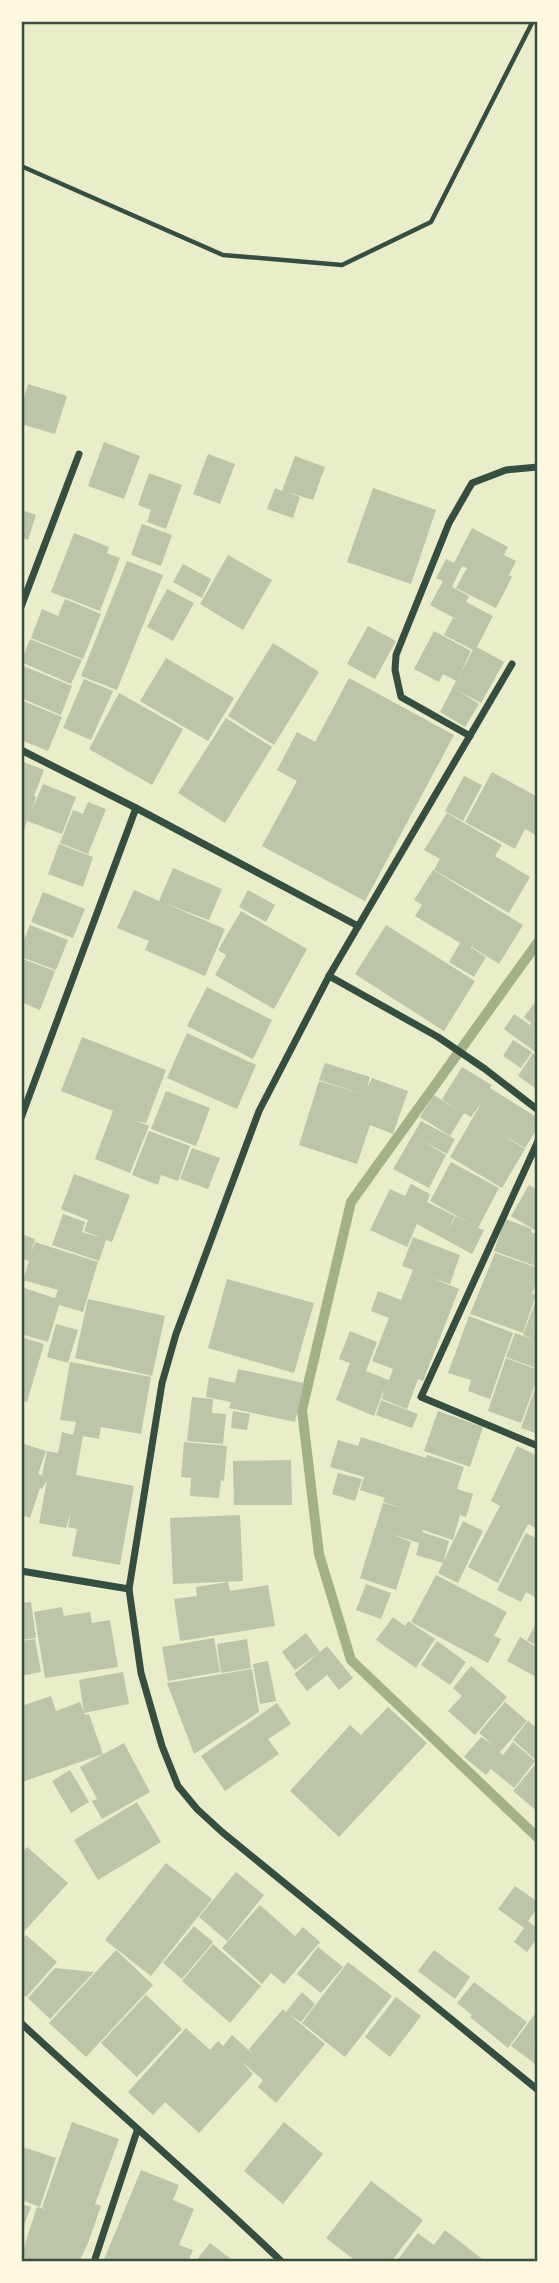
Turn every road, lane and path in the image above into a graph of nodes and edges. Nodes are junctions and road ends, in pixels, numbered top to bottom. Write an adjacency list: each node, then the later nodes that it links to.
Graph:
1 (533, 21): 2 (path)
2 (21, 166)
3 (79, 454): 5 (street)
4 (538, 467): 7 (street)
5 (21, 607)
6 (512, 664): 7 (street)
7 (470, 736): 10 (street)
8 (21, 750): 9 (street)
9 (136, 808): 10 (street); 13 (street)
10 (358, 926): 11 (street)
11 (329, 976): 12 (street); 17 (street)
12 (538, 1110)
13 (21, 1118)
14 (538, 1142): 15 (street)
15 (538, 1446)
16 (21, 1571): 17 (street)
17 (129, 1589): 19 (street)
18 (21, 2023): 20 (street)
19 (538, 2090)
20 (137, 2131): 21 (street); 22 (street)
21 (94, 2262)
22 (282, 2262)

